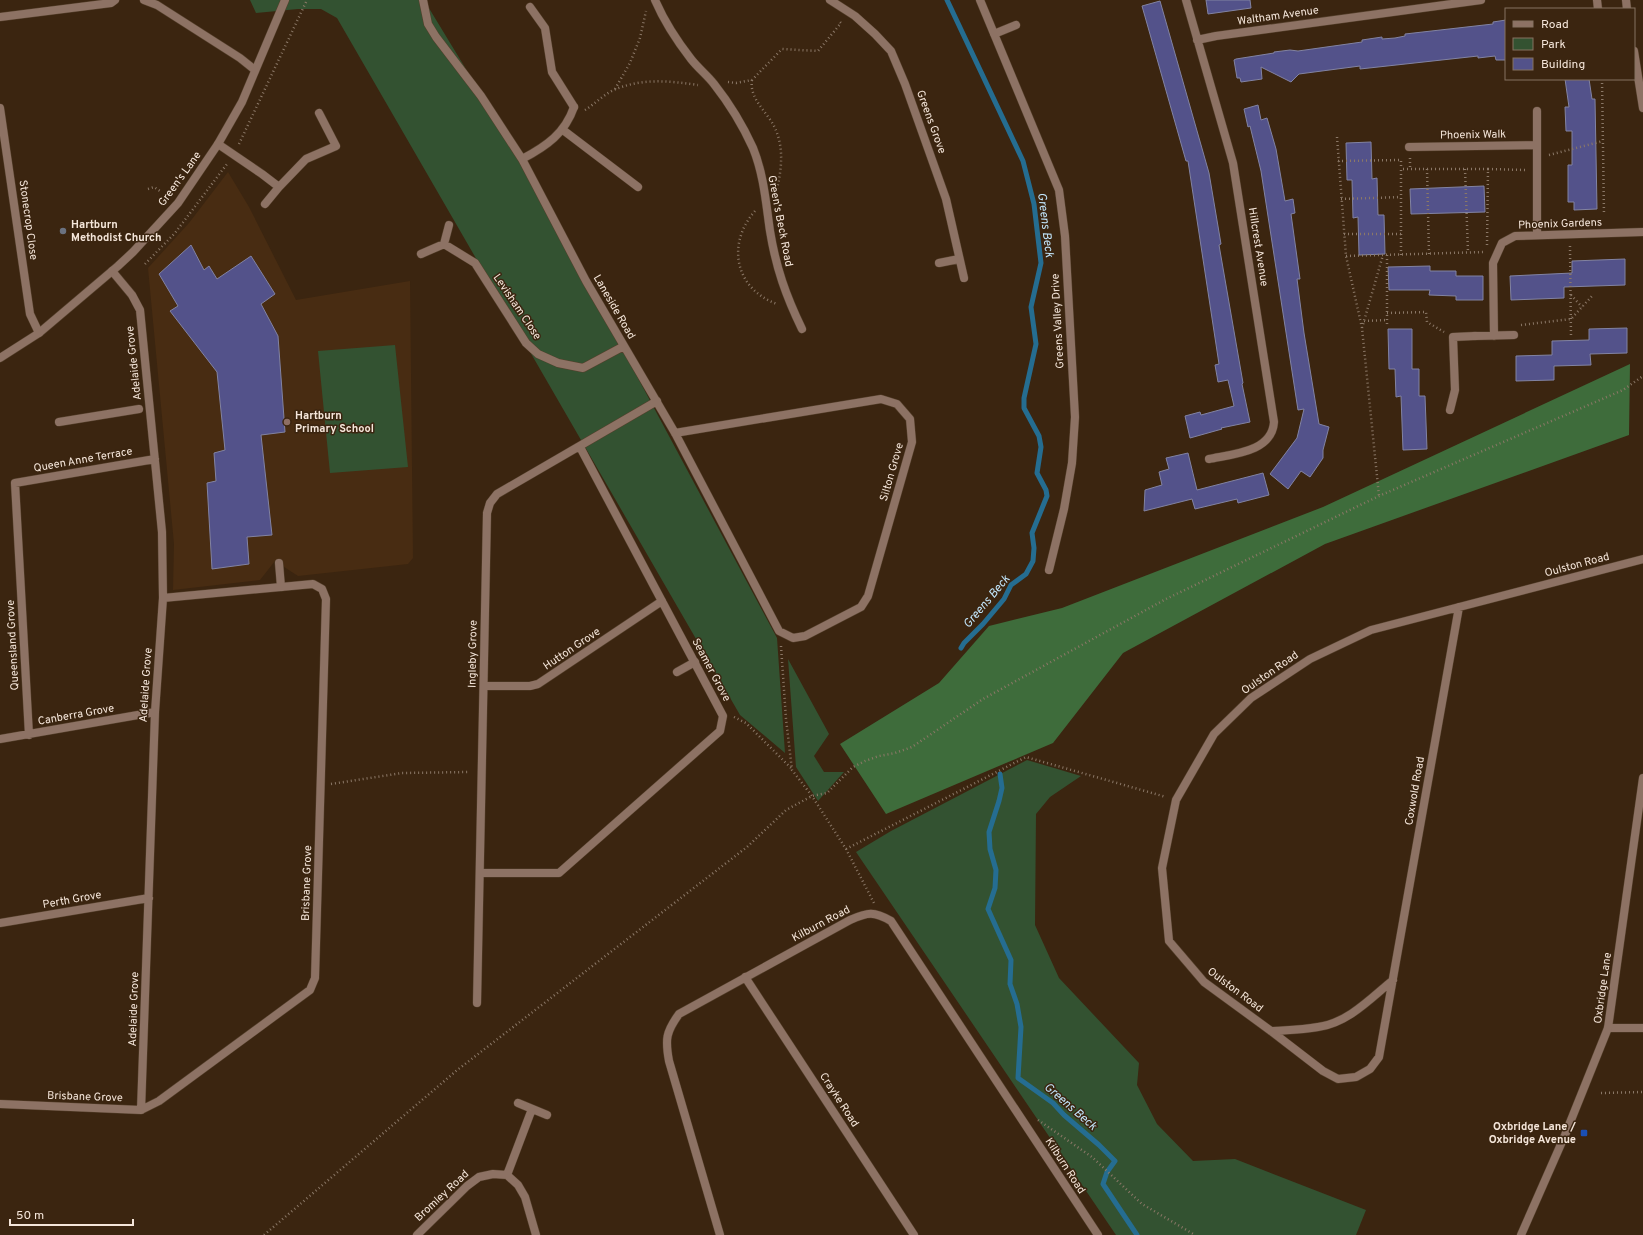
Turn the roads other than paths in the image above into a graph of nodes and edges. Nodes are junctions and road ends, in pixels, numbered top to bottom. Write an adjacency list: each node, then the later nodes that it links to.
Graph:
1 (115, 0): 11 (street)
2 (144, 0): 16 (street)
3 (285, 0): 16 (street, Green's Lane)
4 (423, 0): 25 (street, Laneside Road)
5 (830, 0): 34 (street, Greens Grove)
6 (980, 0): 13 (street, Greens Valley Drive)
7 (1186, 0): 14 (street, Hillcrest Avenue)
8 (1481, 0): 14 (street, Waltham Avenue)
9 (655, 1): 38 (street, Green's Beck Road)
10 (530, 7): 21 (street)
11 (0, 18)
12 (1016, 25): 13 (street)
13 (994, 34): 55 (street, Greens Valley Drive)
14 (1197, 40): 51 (street, Hillcrest Avenue)
15 (1635, 57): 18 (street)
16 (255, 70): 22 (street, Green's Lane)
17 (0, 108): 39 (street, Stonecrop Close)
18 (1643, 108)
19 (1536, 111): 23 (street)
20 (319, 113): 26 (street)
21 (563, 130): 25 (street); 27 (street)
22 (218, 144): 26 (street); 36 (street, Green's Lane)
23 (1537, 145): 24 (street, Phoenix Walk); 31 (street)
24 (1409, 147)
25 (522, 160): 42 (street, Laneside Road)
26 (279, 187): 28 (street)
27 (638, 187)
28 (265, 204)
29 (449, 225): 32 (street)
30 (1643, 232): 31 (street, Phoenix Gardens)
31 (1537, 235): 41 (street, Phoenix Gardens)
32 (444, 244): 33 (street); 42 (street, Levisham Close)
33 (421, 254)
34 (959, 259): 35 (street); 37 (street, Greens Grove)
35 (939, 263)
36 (112, 271): 39 (street, Green's Lane); 50 (street, Adelaide Grove)
37 (964, 278)
38 (802, 329)
39 (39, 333): 43 (street, Green's Lane)
40 (1514, 335): 41 (street)
41 (1494, 336): 46 (street)
42 (624, 346): 44 (street, Laneside Road)
43 (0, 358)
44 (657, 401): 48 (street, Laneside Road); 49 (street, Ingleby Grove)
45 (139, 409): 47 (street)
46 (1450, 410)
47 (59, 422)
48 (675, 433): 60 (street, Laneside Road); 60 (street, Silton Grove)
49 (580, 447): 58 (street, Seamer Grove); 63 (street, Ingleby Grove)
50 (155, 459): 52 (street, Queen Anne Terrace); 57 (street, Adelaide Grove)
51 (1209, 460)
52 (15, 482): 65 (street, Queensland Grove)
53 (1643, 559): 59 (street, Oulston Road)
54 (279, 562): 56 (street)
55 (1049, 570)
56 (281, 587): 57 (street, Brisbane Grove); 80 (street, Brisbane Grove)
57 (163, 598): 64 (street, Adelaide Grove)
58 (662, 601): 61 (street, Seamer Grove); 63 (street, Hutton Grove)
59 (1459, 607): 72 (street, Coxwold Road); 76 (street, Oulston Road)
60 (780, 631)
61 (695, 662): 62 (street); 68 (street, Seamer Grove)
62 (677, 672)
63 (484, 686): 68 (street, Ingleby Grove)
64 (155, 712): 65 (street, Canberra Grove); 69 (street, Adelaide Grove)
65 (30, 735): 66 (street, Canberra Grove)
66 (0, 739)
67 (1643, 783): 74 (street, Oxbridge Lane)
68 (481, 873): 73 (street, Ingleby Grove)
69 (148, 898): 70 (street, Perth Grove); 80 (street, Adelaide Grove)
70 (0, 923)
71 (745, 977): 86 (street, Kilburn Road); 87 (street, Crayke Road); 88 (street, Kilburn Road)
72 (1393, 980): 76 (street); 76 (street, Coxwold Road)
73 (477, 1004)
74 (1608, 1028): 75 (street); 83 (street, Oxbridge Lane)
75 (1643, 1028)
76 (1271, 1031)
77 (0, 1104): 80 (street, Brisbane Grove)
78 (518, 1104): 79 (street)
79 (532, 1109): 81 (street); 82 (street)
80 (141, 1110)
81 (546, 1115)
82 (507, 1175): 84 (street, Bromley Road); 85 (street)
83 (1522, 1234)
84 (417, 1235)
85 (536, 1235)
86 (720, 1235)
87 (914, 1235)
88 (1098, 1235)

